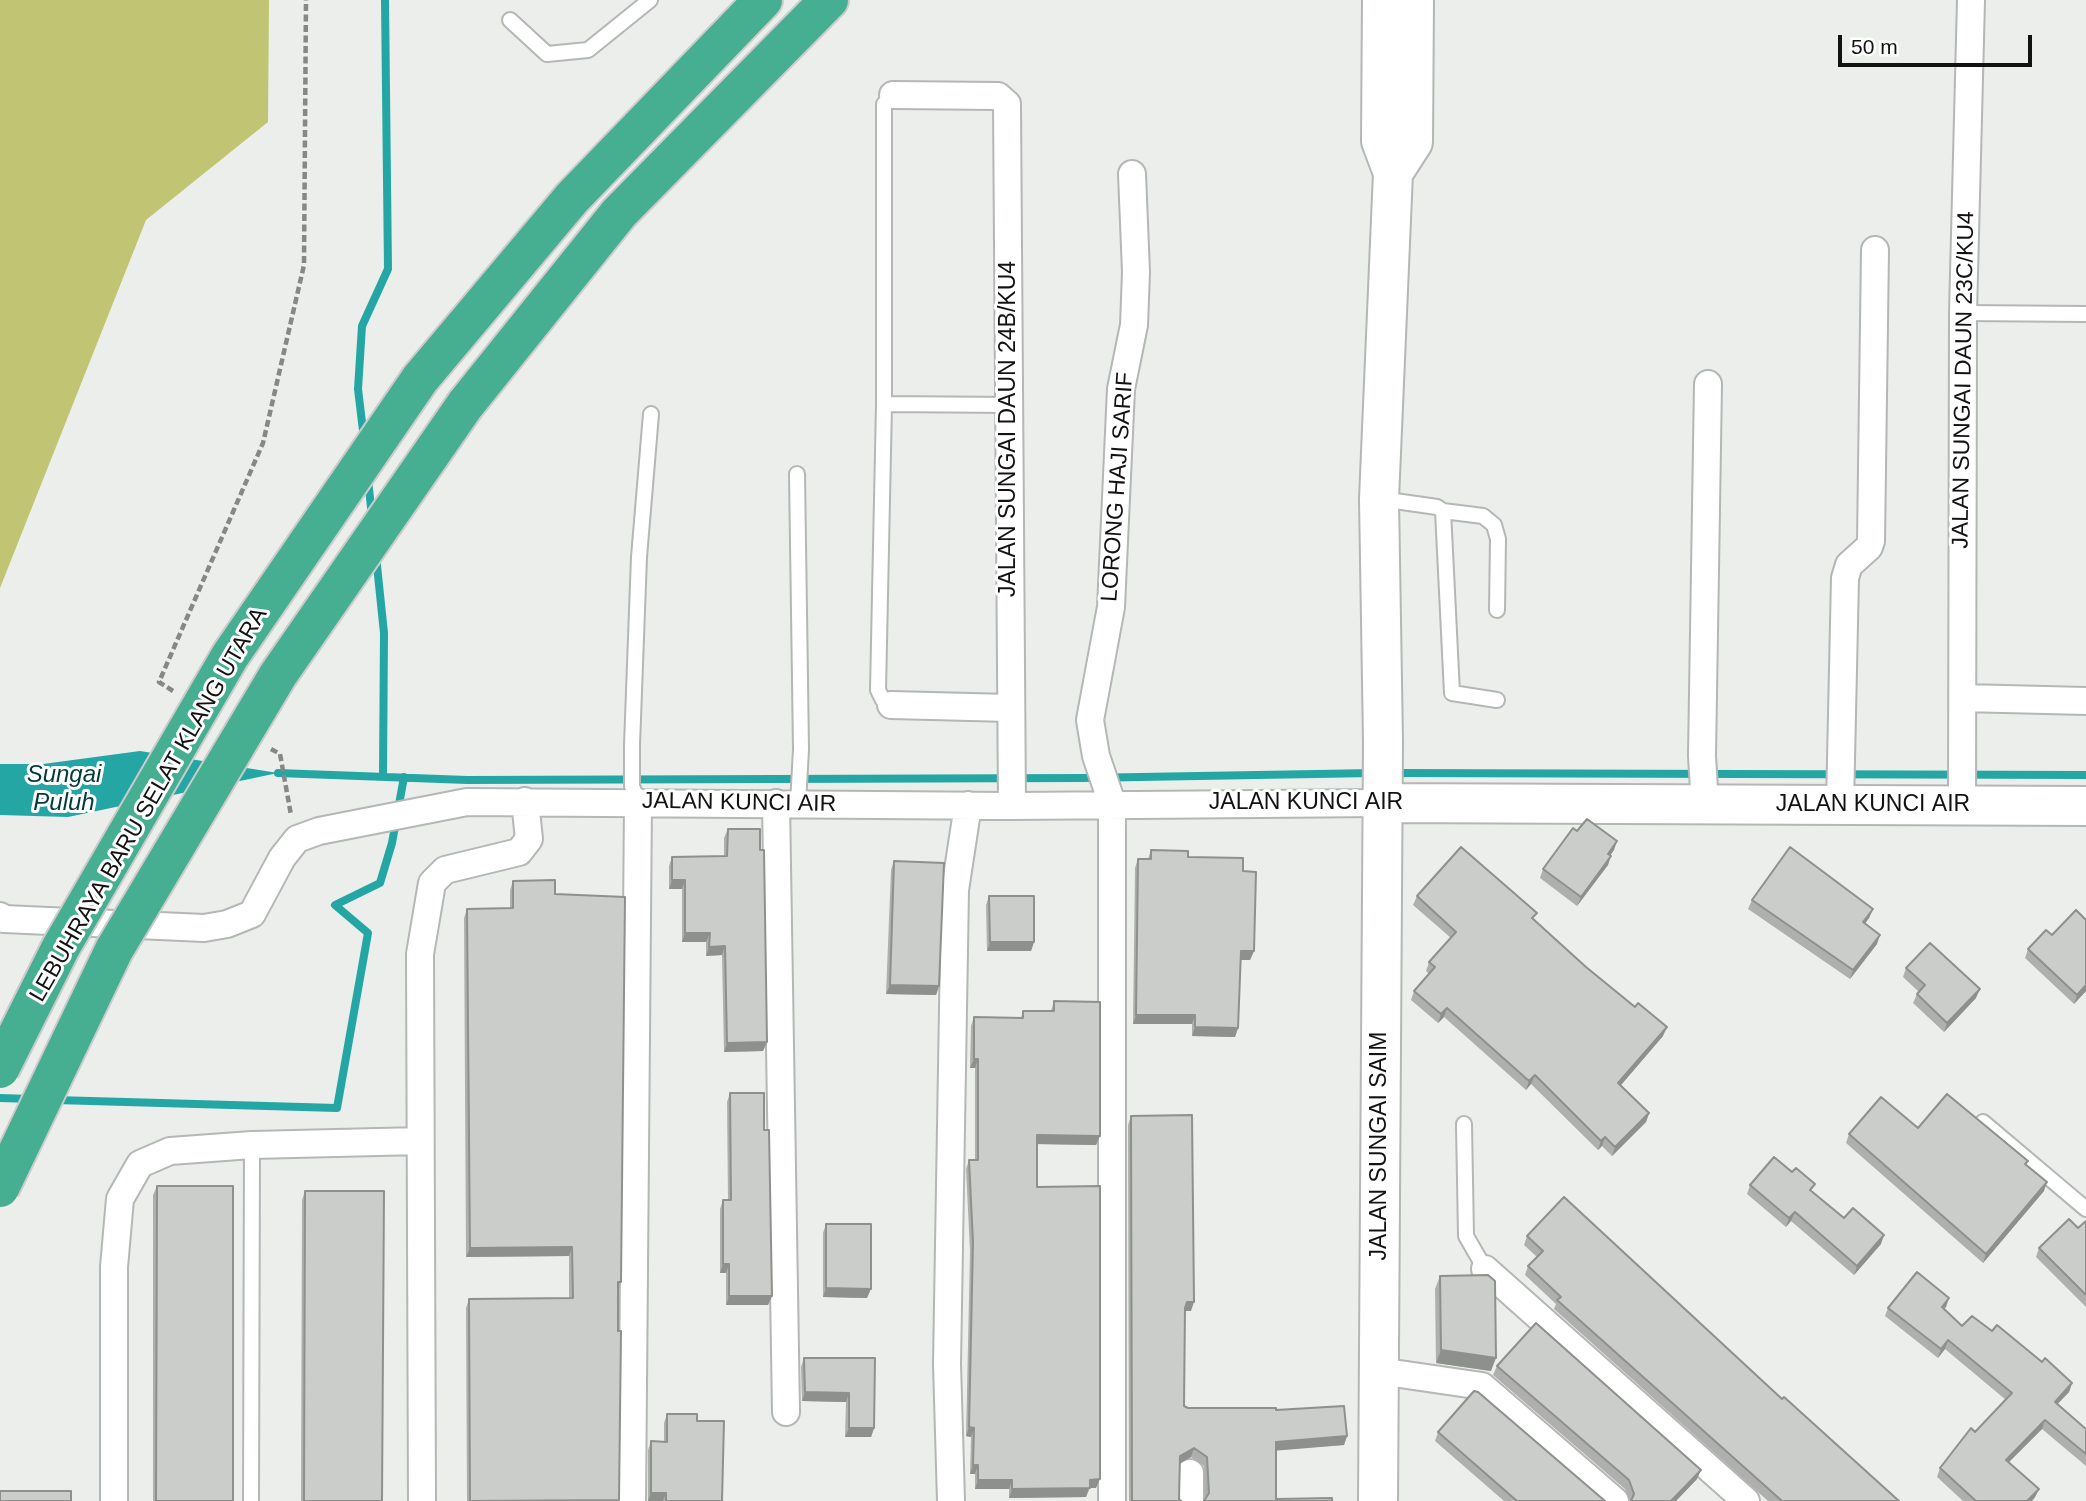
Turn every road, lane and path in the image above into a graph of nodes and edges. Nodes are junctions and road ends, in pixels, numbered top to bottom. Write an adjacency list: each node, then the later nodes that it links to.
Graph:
1 (306, 0): 23 (path)
2 (650, 0): 8 (lane)
3 (763, 0): 43 (highway, LEBUHRAYA BARU SELAT KLANG UTARA, bridge)
4 (829, 0): 48 (highway, LEBUHRAYA BARU SELAT KLANG UTARA, bridge)
5 (1382, 0): 10 (street)
6 (1414, 0): 10 (street)
7 (1971, 0): 13 (street, JALAN SUNGAI DAUN 23C/KU4)
8 (510, 20)
9 (893, 95): 16 (lane); 17 (street, JALAN SUNGAI DAUN 24B/KU4)
10 (1392, 173): 20 (street, JALAN SUNGAI SAIM)
11 (1132, 174): 33 (street, LORONG HAJI SARIF)
12 (1875, 250): 31 (street)
13 (1963, 313): 14 (lane); 24 (street, JALAN SUNGAI DAUN 23C/KU4)
14 (2086, 314)
15 (1708, 384): 30 (street)
16 (884, 404): 17 (lane); 27 (lane)
17 (1011, 405): 28 (street, JALAN SUNGAI DAUN 24B/KU4)
18 (651, 414): 32 (lane)
19 (797, 474): 37 (lane)
20 (1379, 499): 21 (lane); 38 (street, JALAN SUNGAI SAIM)
21 (1443, 511): 22 (lane); 25 (lane)
22 (1497, 610)
23 (181, 695)
24 (1963, 698): 26 (street); 35 (street, JALAN SUNGAI DAUN 23C/KU4)
25 (1497, 700)
26 (2086, 701)
27 (891, 705): 28 (street)
28 (1010, 708): 34 (street, JALAN SUNGAI DAUN 24B/KU4)
29 (269, 748): 36 (path)
30 (1704, 783): 31 (street, JALAN KUNCI AIR); 38 (street, JALAN KUNCI AIR)
31 (1840, 784): 35 (street, JALAN KUNCI AIR)
32 (635, 794): 37 (street, JALAN KUNCI AIR); 39 (street, JALAN KUNCI AIR); 57 (street)
33 (1109, 794): 34 (street, JALAN KUNCI AIR); 38 (street, JALAN KUNCI AIR); 59 (street, LORONG HAJI SARIF)
34 (1012, 797): 40 (street, JALAN KUNCI AIR)
35 (1962, 797): 41 (street, JALAN KUNCI AIR)
36 (288, 798)
37 (791, 798): 40 (street, JALAN KUNCI AIR); 52 (street)
38 (1382, 798): 51 (street, JALAN SUNGAI SAIM)
39 (525, 801): 42 (street, JALAN KUNCI AIR); 46 (street)
40 (968, 805): 58 (street)
41 (2086, 806)
42 (0, 916)
43 (0, 1069)
44 (1983, 1122): 49 (lane)
45 (1464, 1124): 50 (lane)
46 (420, 1141): 47 (street); 56 (street)
47 (252, 1144): 54 (street); 55 (lane)
48 (0, 1188)
49 (2086, 1209)
50 (1485, 1269): 63 (street)
51 (1379, 1371): 61 (street, JALAN SUNGAI SAIM); 62 (street)
52 (786, 1412)
53 (1190, 1473): 60 (street)
54 (114, 1501)
55 (251, 1501)
56 (422, 1501)
57 (632, 1501)
58 (951, 1501)
59 (1112, 1501)
60 (1190, 1501)
61 (1378, 1501)
62 (1615, 1501)
63 (1746, 1501)

